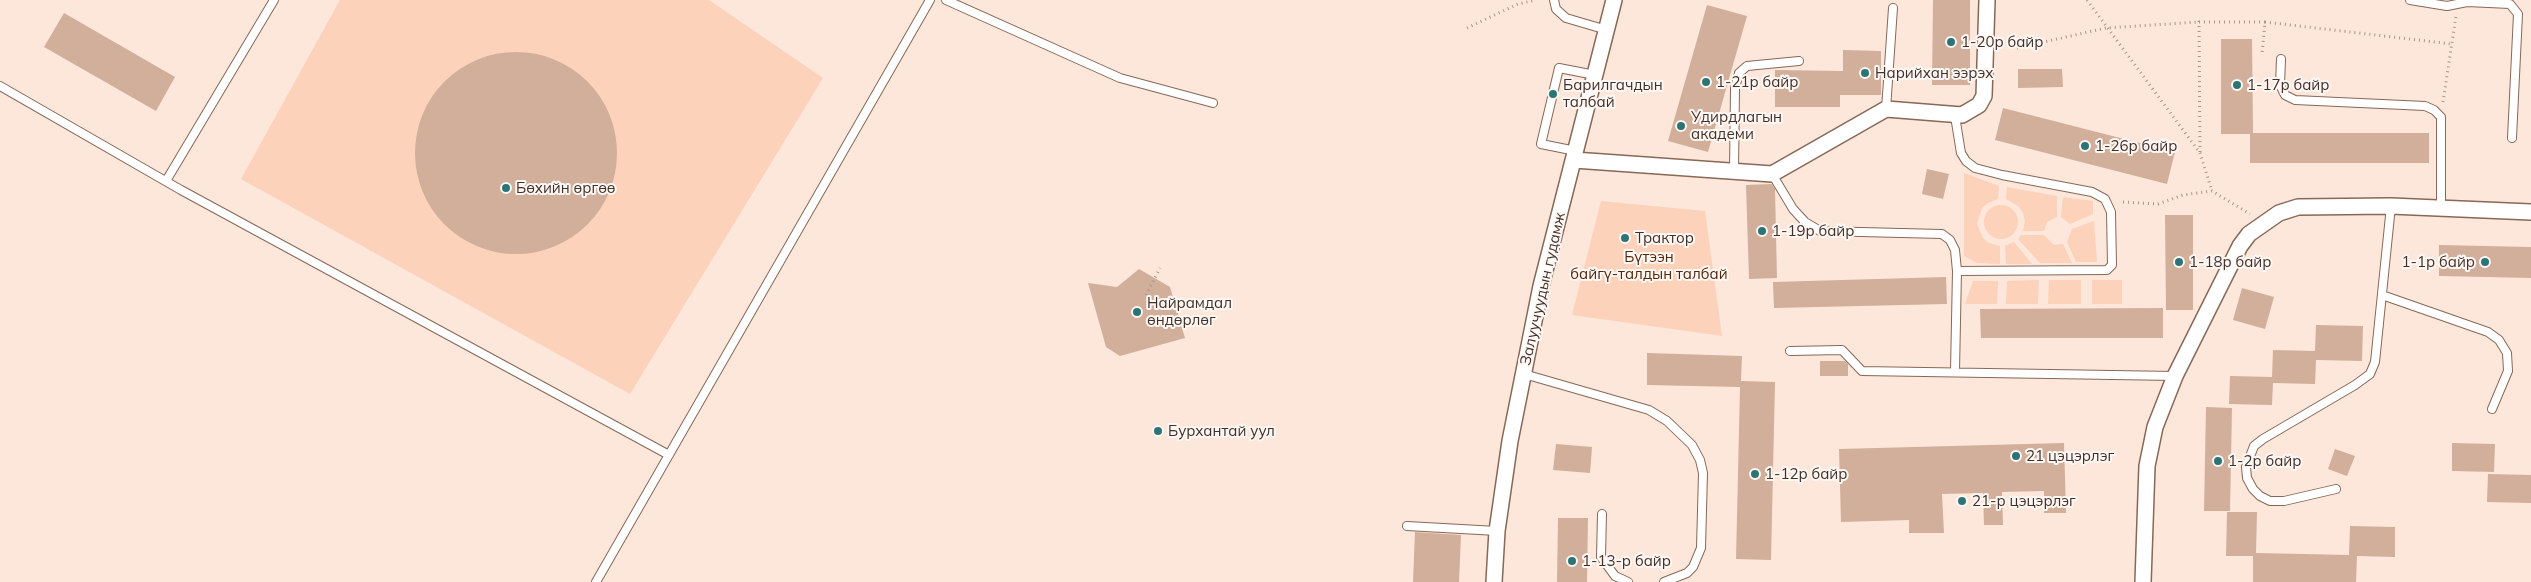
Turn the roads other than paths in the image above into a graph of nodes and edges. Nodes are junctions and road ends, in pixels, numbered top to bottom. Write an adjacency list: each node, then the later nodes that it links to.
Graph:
1 (274, 0): 22 (lane)
2 (930, 0): 33 (lane)
3 (946, 0): 15 (lane)
4 (1554, 0): 10 (lane)
5 (1614, 0): 10 (street, Залуучуудын гудамж)
6 (1987, 0): 17 (street)
7 (2410, 0): 8 (lane)
8 (2468, 1): 18 (lane)
9 (1893, 8): 16 (lane)
10 (1607, 30): 13 (street, Залуучуудын гудамж)
11 (2281, 59): 24 (lane)
12 (1799, 61): 20 (lane)
13 (1595, 75): 19 (street, Залуучуудын гудамж); 19 (lane)
14 (0, 86): 22 (lane)
15 (1213, 103)
16 (1886, 109): 17 (street); 21 (street)
17 (1955, 116): 26 (lane)
18 (2512, 138)
19 (1575, 155): 20 (street); 30 (street, Залуучуудын гудамж)
20 (1734, 171): 21 (street)
21 (1772, 174): 26 (lane)
22 (166, 181): 33 (lane)
23 (2391, 206): 24 (street); 27 (lane); 31 (street)
24 (2441, 209): 25 (street)
25 (2531, 212)
26 (1957, 271): 29 (lane)
27 (2382, 295): 32 (lane); 34 (lane)
28 (1790, 351): 29 (lane)
29 (1955, 371): 31 (lane)
30 (1524, 374): 37 (street, Залуучуудын гудамж); 41 (lane)
31 (2175, 376): 42 (street)
32 (2492, 409)
33 (669, 455): 38 (lane)
34 (2336, 489)
35 (1602, 514): 40 (lane)
36 (1407, 526): 37 (lane)
37 (1497, 531): 39 (street, Залуучуудын гудамж)
38 (596, 582)
39 (1494, 582)
40 (1628, 582)
41 (1664, 582)
42 (2143, 582)

